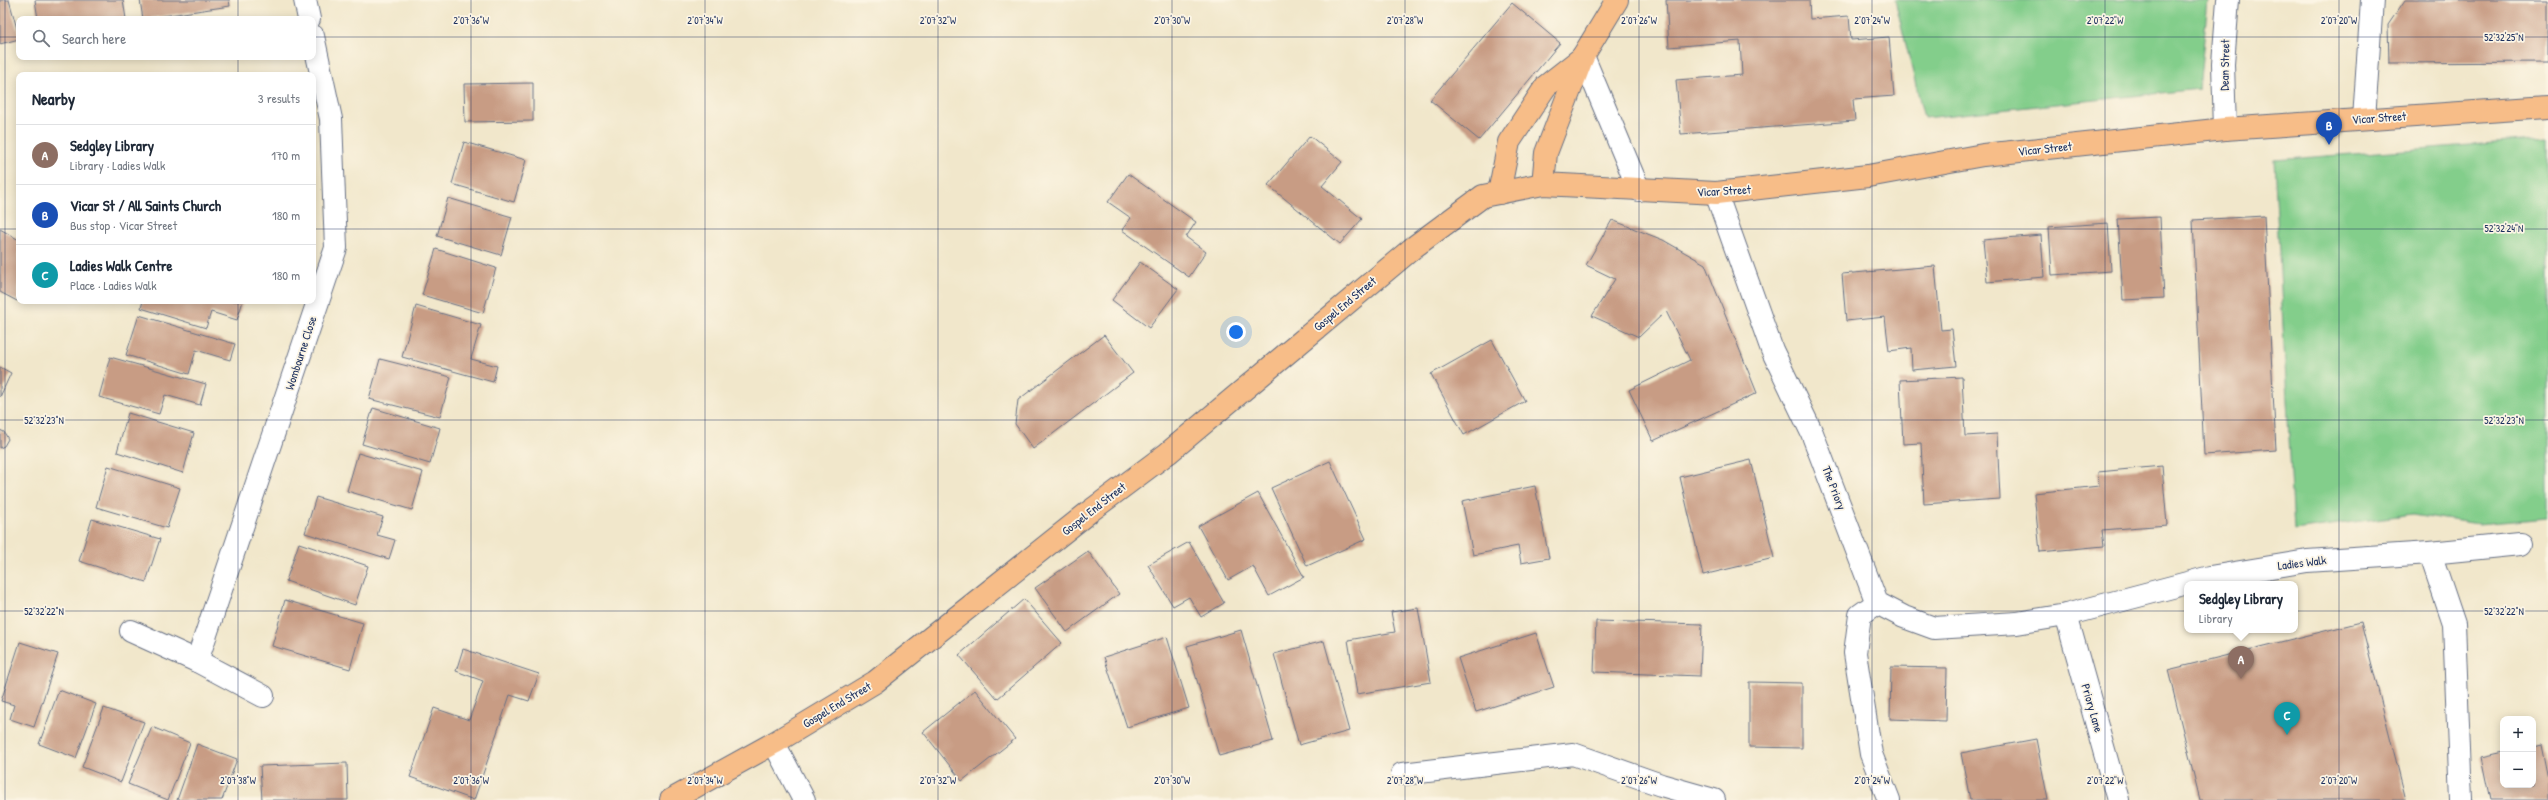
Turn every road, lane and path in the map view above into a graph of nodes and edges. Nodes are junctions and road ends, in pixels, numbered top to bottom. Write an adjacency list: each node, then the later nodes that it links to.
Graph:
1 (305, 0): 5 (street)
2 (1617, 0): 7 (main road)
3 (2228, 0): 10 (street, Dean Street)
4 (2372, 0): 9 (street)
5 (308, 16)
6 (316, 51): 22 (street, Wombourne Close)
7 (1584, 56): 11 (main road); 12 (street); 13 (main road)
8 (2548, 107): 9 (main road, Vicar Street)
9 (2364, 119): 10 (main road, Vicar Street)
10 (2225, 129): 14 (main road, Vicar Street)
11 (1543, 184): 12 (main road, Vicar Street); 13 (main road, Gospel End Street)
12 (1639, 190): 14 (main road, Vicar Street)
13 (1499, 193): 24 (main road, Gospel End Street)
14 (1716, 193): 19 (street, The Priory)
15 (2520, 544): 16 (street, Ladies Walk)
16 (2430, 553): 17 (street, Ladies Walk); 31 (street)
17 (2195, 581)
18 (2184, 584): 20 (street, Ladies Walk)
19 (1877, 603): 20 (street); 29 (street)
20 (2066, 615): 30 (street, Priory Lane)
21 (131, 631): 22 (street)
22 (197, 661): 23 (street)
23 (263, 696)
24 (774, 743): 26 (main road, Gospel End Street); 27 (street)
25 (1402, 774): 28 (street)
26 (671, 800)
27 (804, 800)
28 (1714, 800)
29 (1889, 800)
30 (2118, 800)
31 (2461, 800)

